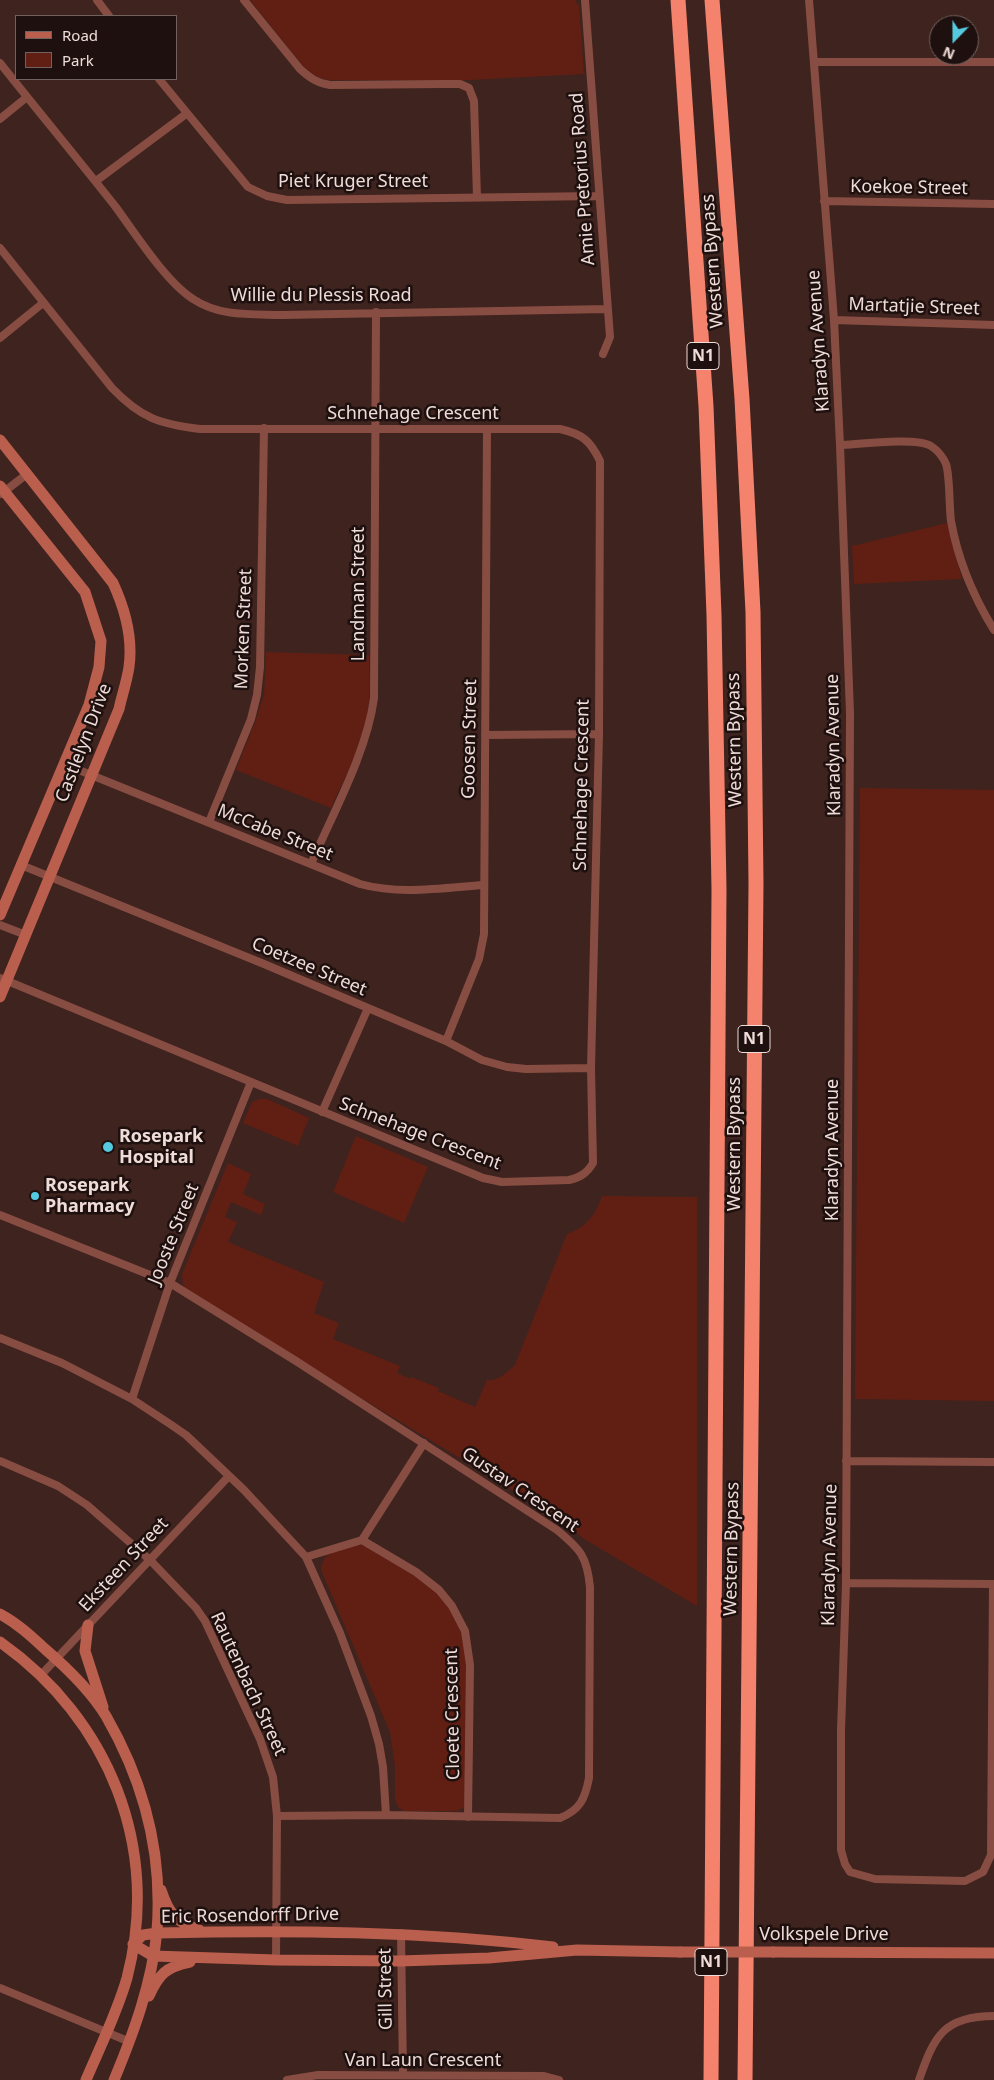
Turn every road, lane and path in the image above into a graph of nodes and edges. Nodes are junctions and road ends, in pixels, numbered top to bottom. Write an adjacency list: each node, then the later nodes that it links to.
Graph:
1 (96, 0): 7 (street)
2 (244, 0): 17 (street)
3 (585, 0): 16 (street, Amie Pretorius Road)
4 (678, 0): 105 (highway, Western Bypass / N1)
5 (712, 0): 106 (highway, Western Bypass / N1)
6 (809, 0): 8 (street, Klaradyn Avenue)
7 (108, 15)
8 (814, 62): 9 (street); 18 (street, Klaradyn Avenue)
9 (994, 62)
10 (0, 63): 12 (street, Willie du Plessis Road)
11 (160, 80): 13 (street, Piet Kruger Street)
12 (27, 97): 14 (street); 15 (street, Willie du Plessis Road)
13 (186, 114): 15 (street); 17 (street, Piet Kruger Street)
14 (0, 119)
15 (96, 182): 23 (street, Willie du Plessis Road)
16 (599, 196): 17 (street, Piet Kruger Street); 22 (street, Amie Pretorius Road)
17 (477, 197)
18 (824, 201): 19 (street, Koekoe Street); 24 (street, Klaradyn Avenue)
19 (994, 204)
20 (0, 248): 21 (street, Schnehage Crescent)
21 (43, 303): 26 (street); 28 (street, Schnehage Crescent)
22 (608, 309): 23 (street, Willie du Plessis Road); 27 (street, Amie Pretorius Road)
23 (376, 312): 29 (street, Landman Street)
24 (834, 320): 25 (street, Martatjie Street); 32 (street, Klaradyn Avenue)
25 (994, 325)
26 (0, 338)
27 (603, 354)
28 (264, 428): 29 (street, Schnehage Crescent); 40 (street, Morken Street)
29 (375, 428): 30 (street, Schnehage Crescent); 41 (street, Landman Street)
30 (487, 430): 36 (street, Schnehage Crescent); 37 (street, Goosen Street)
31 (0, 440): 33 (street, Castlelyn Drive)
32 (840, 445): 35 (street); 61 (street, Klaradyn Avenue)
33 (27, 474): 34 (street); 39 (street, Castlelyn Drive)
34 (2, 491): 38 (street, Castlelyn Drive)
35 (994, 630)
36 (599, 734): 37 (street); 52 (street, Schnehage Crescent)
37 (485, 735): 44 (street, Goosen Street)
38 (64, 764): 39 (street, McCabe Street); 42 (street, Castlelyn Drive)
39 (92, 775): 40 (street, McCabe Street); 43 (street, Castlelyn Drive)
40 (209, 822): 41 (street, McCabe Street)
41 (311, 864): 44 (street, McCabe Street)
42 (21, 865): 43 (street, Coetzee Street); 45 (street, Castlelyn Drive)
43 (49, 877): 47 (street, Castlelyn Drive); 50 (street, Coetzee Street)
44 (483, 885): 51 (street, Goosen Street)
45 (0, 914)
46 (0, 924): 47 (street)
47 (26, 935): 48 (street, Castlelyn Drive)
48 (3, 980): 49 (street, Castlelyn Drive); 53 (street, Schnehage Crescent)
49 (0, 997)
50 (368, 1008): 51 (street, Coetzee Street); 54 (street)
51 (446, 1041): 52 (street, Coetzee Street)
52 (591, 1068): 54 (street, Schnehage Crescent)
53 (251, 1082): 54 (street, Schnehage Crescent); 56 (street, Jooste Street)
54 (322, 1112)
55 (0, 1215): 56 (street, Gustav Crescent)
56 (170, 1283): 58 (street, Jooste Street); 59 (street, Gustav Crescent)
57 (0, 1338): 58 (street)
58 (132, 1399): 63 (street)
59 (424, 1443): 64 (street); 78 (street, Gustav Crescent)
60 (0, 1461): 66 (street, Rautenbach Street)
61 (846, 1461): 62 (street); 67 (street, Klaradyn Avenue)
62 (994, 1462)
63 (229, 1476): 65 (street); 66 (street, Eksteen Street)
64 (362, 1540): 65 (street); 78 (street, Cloete Crescent)
65 (306, 1557): 76 (street)
66 (150, 1560): 70 (street, Eksteen Street); 77 (street, Rautenbach Street)
67 (846, 1583): 68 (street); 74 (street, Klaradyn Avenue)
68 (994, 1584): 74 (street, Klaradyn Avenue)
69 (0, 1614): 72 (street)
70 (88, 1625): 72 (street, Eksteen Street); 75 (street)
71 (0, 1642): 73 (street)
72 (56, 1658): 73 (street, Eksteen Street); 75 (street)
73 (41, 1675): 85 (street)
74 (993, 1704)
75 (106, 1716): 79 (street)
76 (386, 1815): 77 (street, Gustav Crescent); 78 (street, Gustav Crescent)
77 (277, 1816): 80 (street, Rautenbach Street)
78 (468, 1817)
79 (158, 1881): 81 (street); 82 (street)
80 (278, 1931): 81 (street, Eric Rosendorff Drive); 83 (street, Eric Rosendorff Drive); 92 (street, Rautenbach Street)
81 (204, 1932): 82 (street, Eric Rosendorff Drive)
82 (157, 1933): 85 (street, Eric Rosendorff Drive); 89 (street)
83 (400, 1933): 84 (street, Eric Rosendorff Drive); 93 (street, Gill Street)
84 (489, 1939): 86 (street, Eric Rosendorff Drive); 90 (street)
85 (133, 1944): 89 (street, Eric Rosendorff Drive); 97 (street)
86 (577, 1950): 87 (street, Eric Rosendorff Drive); 90 (street, Eric Rosendorff Drive)
87 (680, 1952): 88 (street, Volkspele Drive, bridge)
88 (994, 1952)
89 (153, 1956): 91 (street, Eric Rosendorff Drive); 95 (street)
90 (489, 1958): 93 (street, Eric Rosendorff Drive)
91 (208, 1959): 92 (street, Eric Rosendorff Drive); 95 (street)
92 (276, 1960): 93 (street, Eric Rosendorff Drive)
93 (400, 1961): 99 (street, Gill Street)
94 (0, 1988): 97 (street)
95 (139, 2014): 98 (street)
96 (994, 2016): 107 (street)
97 (106, 2032): 98 (street); 101 (street)
98 (130, 2042): 102 (street)
99 (403, 2075): 100 (street, Van Laun Crescent); 103 (street, Van Laun Crescent)
100 (476, 2078): 104 (street, Van Laun Crescent)
101 (86, 2080)
102 (114, 2080)
103 (287, 2080)
104 (559, 2080)
105 (711, 2080)
106 (745, 2080)
107 (919, 2080)

